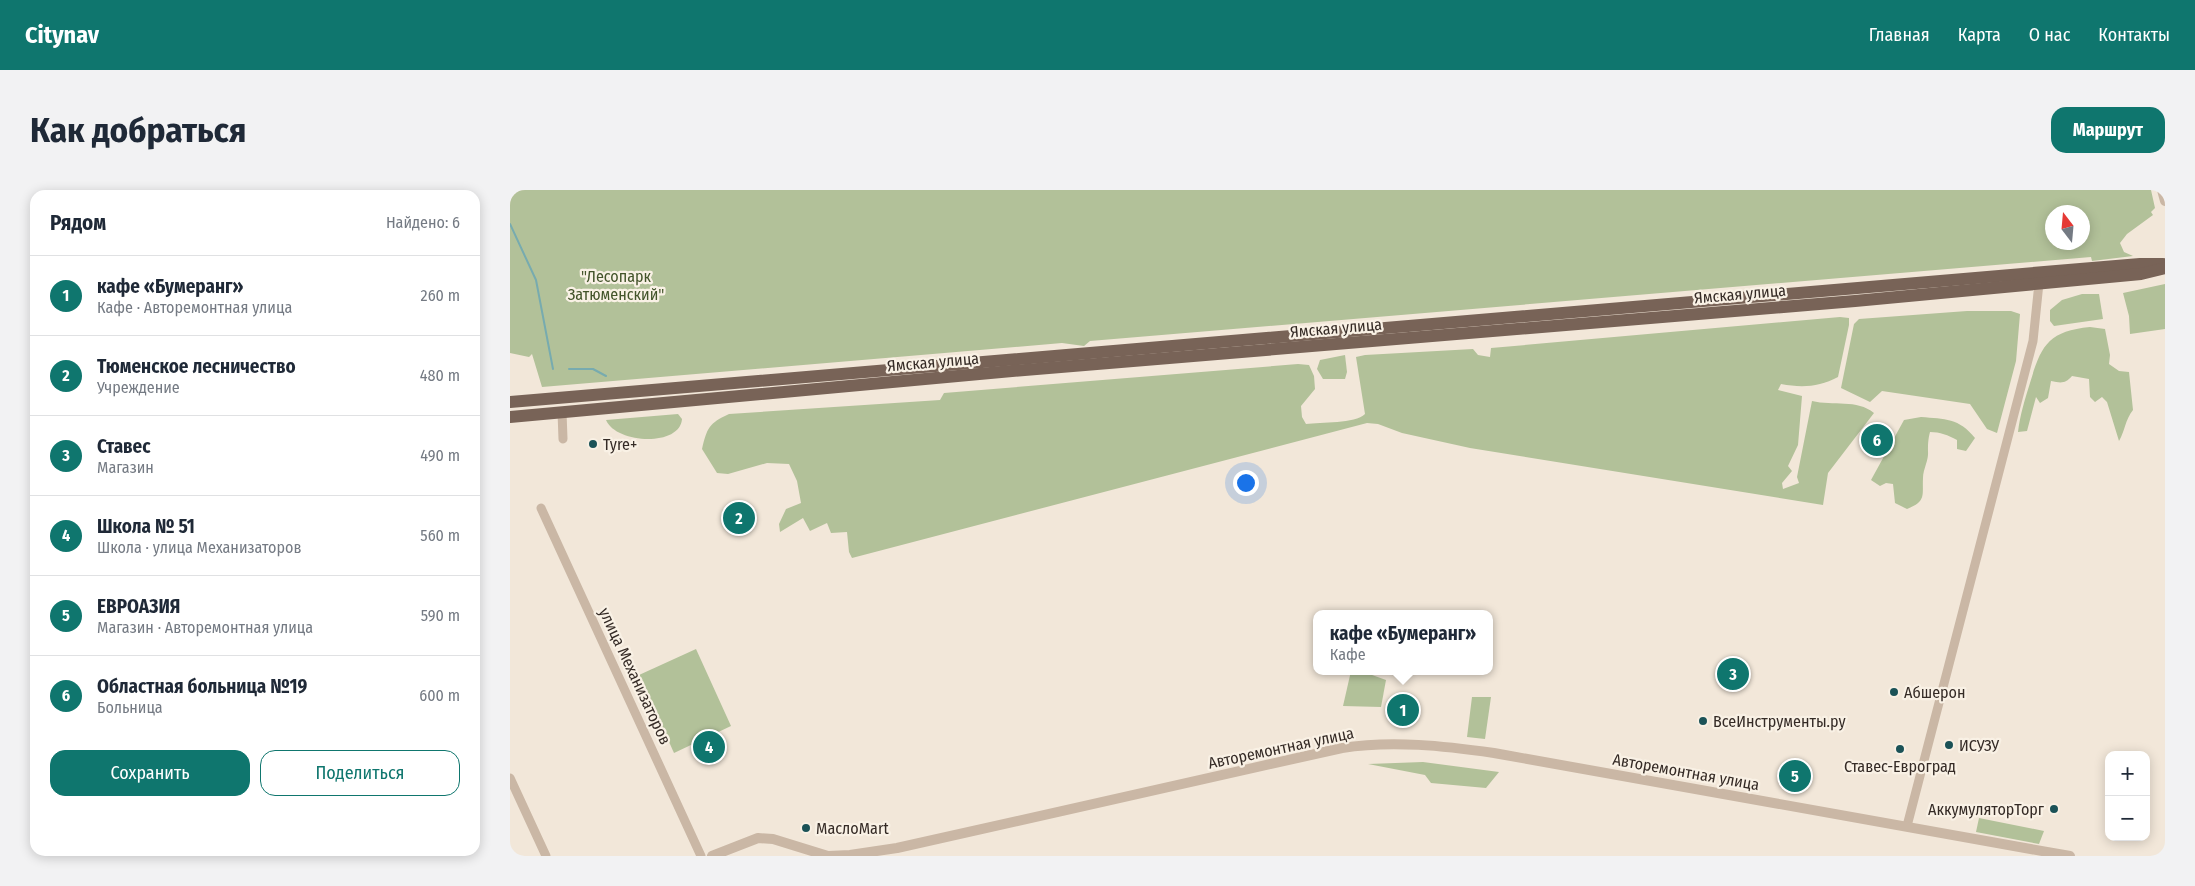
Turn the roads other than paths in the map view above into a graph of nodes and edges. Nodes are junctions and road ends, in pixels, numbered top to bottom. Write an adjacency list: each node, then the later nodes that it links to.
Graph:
1 (2162, 190): 2 (street)
2 (2165, 201)
3 (2165, 266): 4 (main road, Ямская улица); 5 (main road, Ямская улица)
4 (2039, 284): 6 (main road, Ямская улица); 13 (street)
5 (1620, 307): 6 (main road); 7 (main road, Ямская улица)
6 (1621, 320): 8 (main road, Ямская улица)
7 (510, 402)
8 (562, 412): 9 (main road, Ямская улица); 10 (street)
9 (510, 417)
10 (563, 439)
11 (541, 508): 15 (street, улица Механизаторов)
12 (510, 778): 14 (street)
13 (1907, 826): 16 (street, Авторемонтная улица); 17 (street, Авторемонтная улица)
14 (546, 856)
15 (701, 856)
16 (712, 856)
17 (2070, 856)

